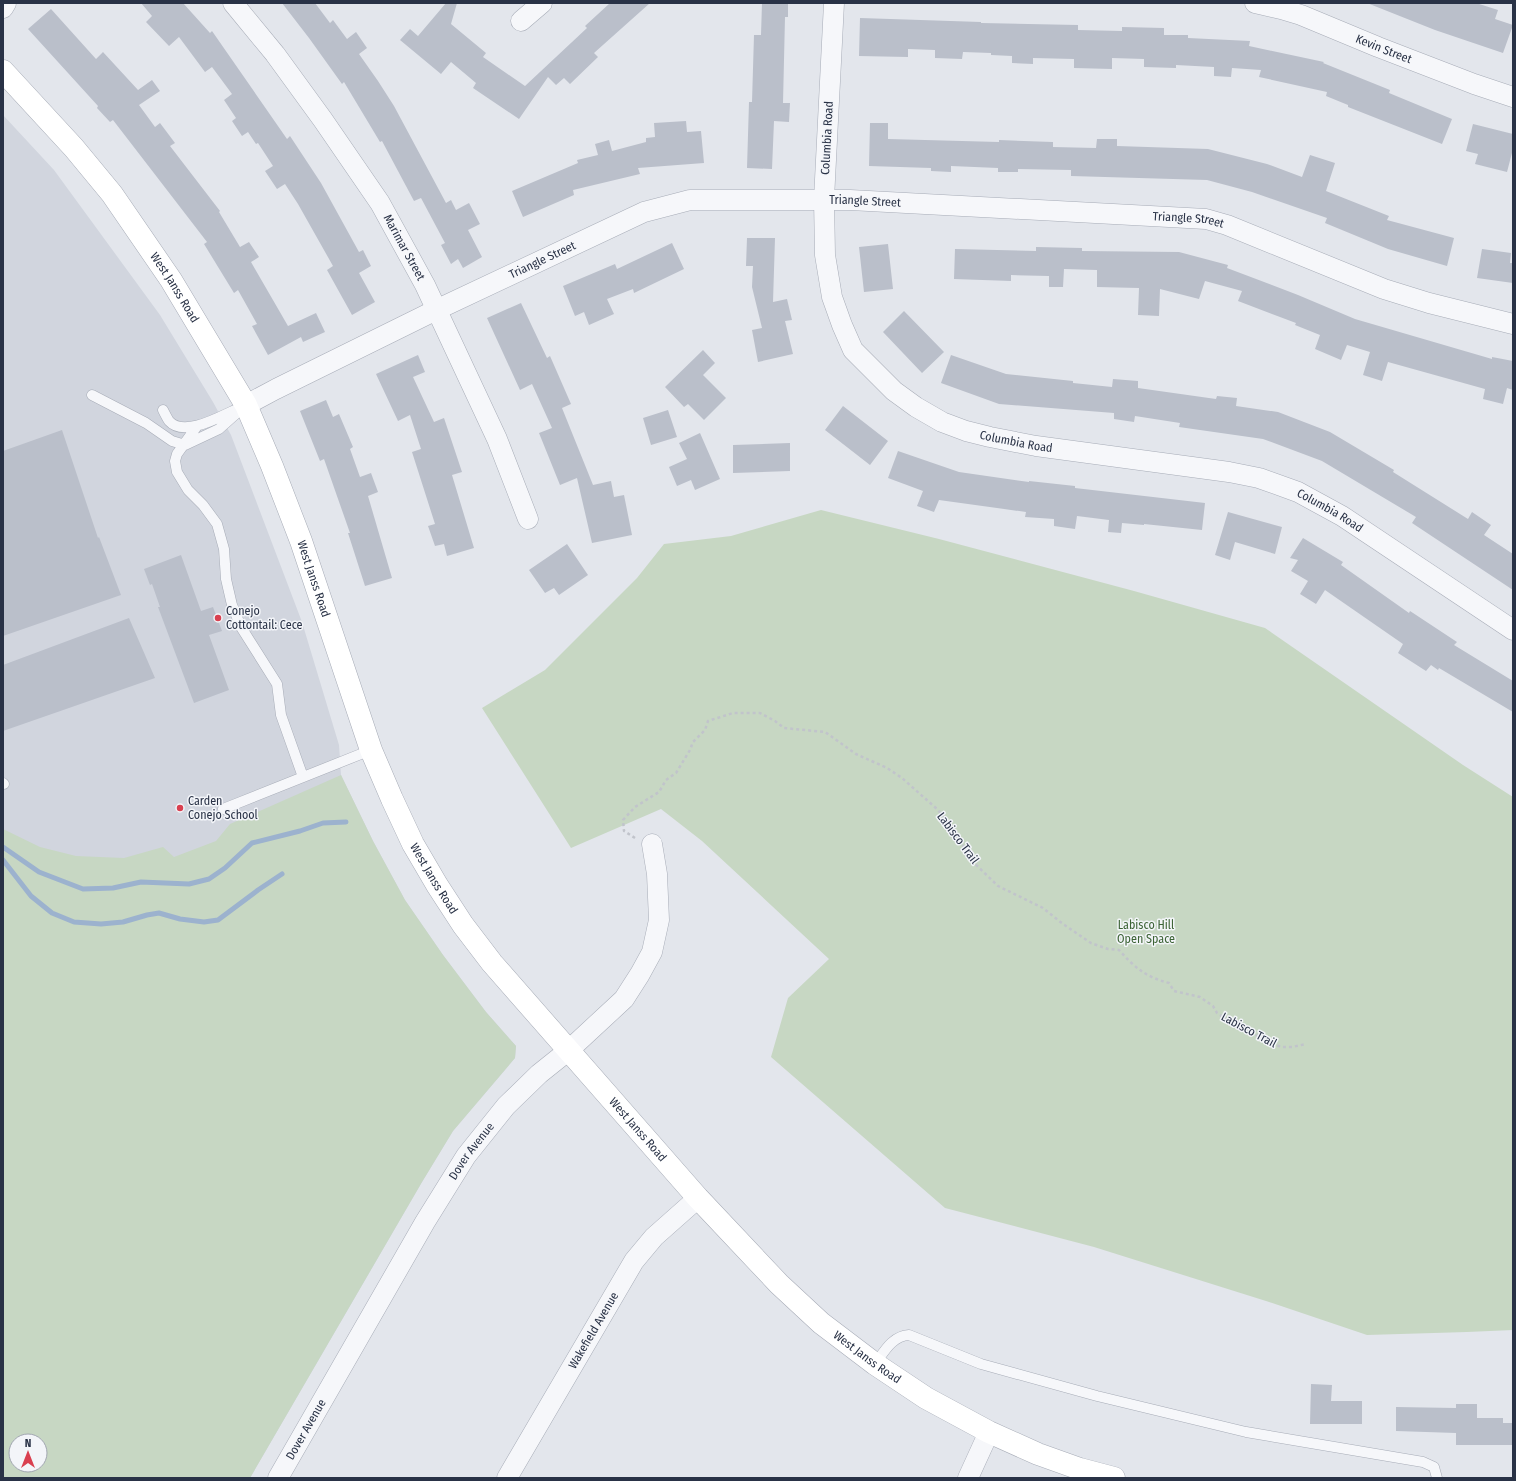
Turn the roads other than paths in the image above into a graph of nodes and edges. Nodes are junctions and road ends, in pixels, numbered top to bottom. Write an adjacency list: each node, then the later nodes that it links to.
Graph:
1 (6, 3): 6 (street)
2 (233, 3): 11 (street, Marimar Street)
3 (542, 3): 7 (street)
4 (834, 3): 10 (street, Columbia Road)
5 (1255, 3): 9 (street, Kevin Street)
6 (3, 8)
7 (521, 21)
8 (3, 71): 14 (main road, West Janss Road)
9 (1513, 97)
10 (824, 199): 11 (street, Triangle Street); 12 (street, Triangle Street); 19 (street, Columbia Road)
11 (436, 310): 14 (street, Triangle Street); 18 (street, Marimar Street)
12 (1513, 324)
13 (92, 395): 17 (lane)
14 (246, 405): 16 (lane); 17 (lane); 20 (main road, West Janss Road)
15 (163, 410): 16 (lane)
16 (197, 426): 17 (lane)
17 (185, 445): 21 (lane)
18 (528, 519)
19 (1513, 630)
20 (371, 750): 21 (lane); 24 (main road, West Janss Road)
21 (302, 777): 22 (lane)
22 (223, 809)
23 (652, 844): 24 (street, Dover Avenue)
24 (569, 1050): 25 (main road, West Janss Road); 28 (street, Dover Avenue)
25 (698, 1198): 26 (main road, West Janss Road); 29 (street, Wakefield Avenue)
26 (874, 1364): 27 (main road, West Janss Road); 32 (lane)
27 (989, 1432): 30 (street); 31 (main road, West Janss Road)
28 (278, 1478)
29 (507, 1478)
30 (968, 1478)
31 (1114, 1478)
32 (1437, 1478)

